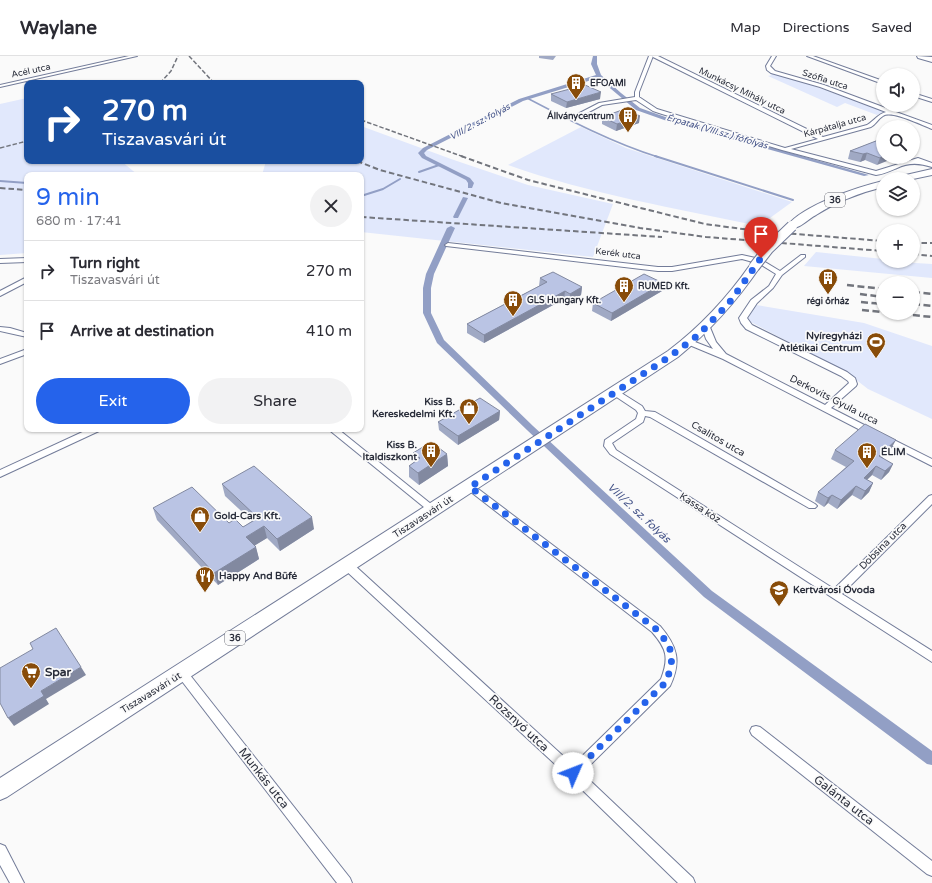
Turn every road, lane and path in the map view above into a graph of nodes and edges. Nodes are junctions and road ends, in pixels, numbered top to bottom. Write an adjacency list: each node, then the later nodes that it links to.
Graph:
1 (135, 56): 9 (street, Acél utca)
2 (651, 56): 13 (street)
3 (655, 56): 20 (street, Munkácsy Mihály utca)
4 (774, 56): 16 (street, Szófia utca)
5 (808, 56): 10 (street)
6 (921, 56): 8 (main road)
7 (929, 56): 8 (main road)
8 (932, 58)
9 (27, 80)
10 (876, 80)
11 (24, 81): 12 (street, Acél utca)
12 (0, 86)
13 (637, 98): 18 (street); 21 (street)
14 (929, 100): 15 (street)
15 (920, 102)
16 (876, 107)
17 (890, 112): 19 (street); 20 (street, Kárpátalja utca)
18 (572, 119)
19 (932, 128)
20 (823, 139): 21 (street, Kárpátalja utca)
21 (784, 149): 22 (street)
22 (922, 162): 23 (street)
23 (932, 165)
24 (876, 186): 32 (main road, Tiszavasvári út / 36, bridge)
25 (448, 245): 29 (street, Kerék utca)
26 (804, 256): 29 (street)
27 (24, 260): 28 (street)
28 (0, 261)
29 (780, 274): 40 (street)
30 (24, 281): 31 (street)
31 (0, 294)
32 (706, 327): 35 (main road, Tiszavasvári út / 36); 37 (street, Derkovits Gyula utca)
33 (0, 329): 34 (street)
34 (24, 334)
35 (690, 342): 37 (street, Derkovits Gyula utca); 39 (main road, Tiszavasvári út / 36)
36 (24, 352): 38 (street)
37 (726, 357): 40 (street, Derkovits Gyula utca)
38 (0, 362)
39 (615, 392): 41 (street, Csalitos utca); 46 (main road, Tiszavasvári út / 36)
40 (826, 408): 44 (street, Derkovits Gyula utca)
41 (642, 414): 48 (street, Csalitos utca); 51 (street, Kassa köz)
42 (90, 432): 45 (street)
43 (336, 432): 49 (street)
44 (932, 463)
45 (0, 474)
46 (470, 487): 49 (main road, Tiszavasvári út / 36); 55 (street)
47 (932, 498): 51 (street, Dobsina utca)
48 (812, 506)
49 (433, 510): 50 (main road, Tiszavasvári út / 36)
50 (348, 566): 53 (main road, Tiszavasvári út / 36); 55 (street, Rozsnyó utca)
51 (835, 594): 52 (street)
52 (932, 657)
53 (182, 673): 56 (main road, Tiszavasvári út / 36); 60 (street, Munkás utca)
54 (756, 731): 58 (street, Galánta utca)
55 (573, 773): 61 (street, Rozsnyó utca)
56 (0, 790)
57 (0, 852): 59 (street)
58 (932, 869)
59 (17, 883)
60 (345, 883)
61 (688, 883)

